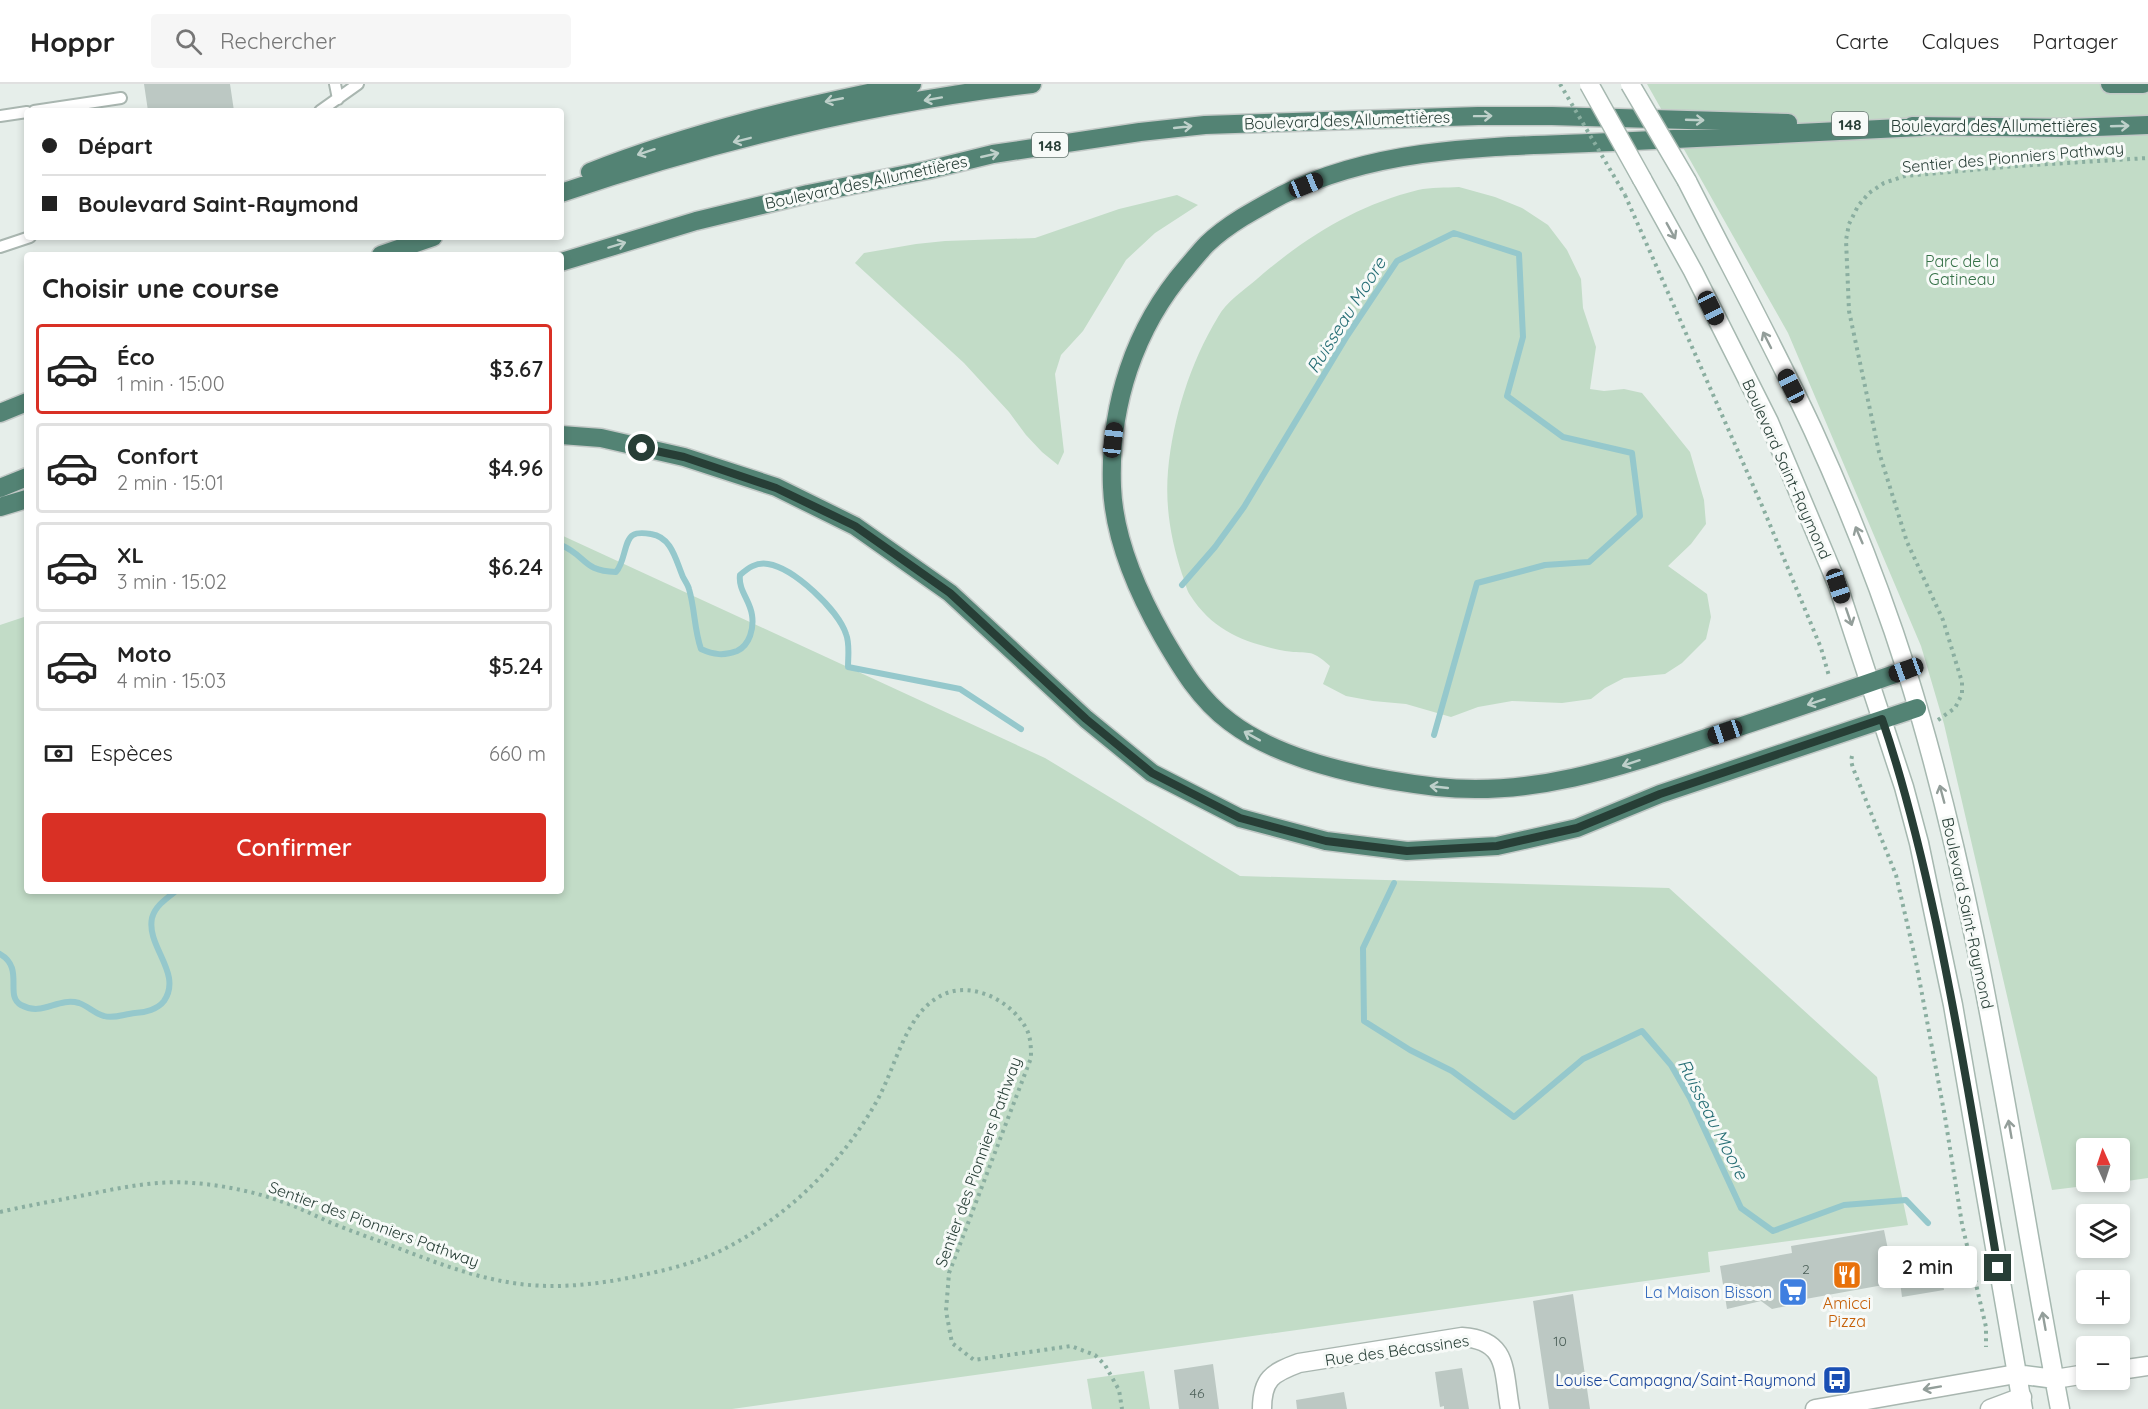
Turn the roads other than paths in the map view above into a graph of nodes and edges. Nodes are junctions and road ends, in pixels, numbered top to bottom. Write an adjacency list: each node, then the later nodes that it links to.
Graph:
1 (335, 84): 10 (lane)
2 (358, 84): 10 (lane)
3 (912, 84): 17 (highway, one-way to 17)
4 (1032, 84): 18 (highway, one-way to 18)
5 (1589, 84): 34 (main road, Boulevard Saint-Raymond, one-way to 34, bridge)
6 (1630, 84): 33 (main road, Boulevard Saint-Raymond, one-way to 6, bridge)
7 (2110, 84): 8 (highway)
8 (2144, 84)
9 (121, 98): 11 (lane)
10 (338, 99): 12 (lane)
11 (54, 108)
12 (324, 108)
13 (24, 112): 14 (lane)
14 (0, 116)
15 (2148, 125): 16 (highway, Boulevard des Allumettières / 148, one-way to 15)
16 (1921, 127): 25 (highway, Boulevard des Allumettières / 148, one-way to 16); 34 (highway, one-way to 16)
17 (564, 182)
18 (564, 192)
19 (24, 239): 22 (lane)
20 (414, 240): 23 (highway)
21 (424, 240): 24 (highway)
22 (0, 247)
23 (384, 252)
24 (390, 252)
25 (564, 261)
26 (24, 403): 27 (highway)
27 (0, 413)
28 (564, 435): 36 (highway)
29 (24, 478): 30 (highway)
30 (0, 488)
31 (24, 500): 32 (highway)
32 (0, 507)
33 (1906, 670): 34 (highway); 35 (main road, Boulevard Saint-Raymond)
34 (1871, 682): 36 (main road, Boulevard Saint-Raymond)
35 (1917, 708): 36 (highway); 41 (main road, Boulevard Saint-Raymond, one-way to 35)
36 (1882, 719): 39 (main road, Boulevard Saint-Raymond)
37 (2148, 1366): 38 (main road)
38 (2130, 1369)
39 (2016, 1374): 41 (main road); 42 (main road, Boulevard Saint-Raymond); 45 (main road, one-way to 45)
40 (2076, 1376): 41 (main road)
41 (2055, 1379): 42 (main road); 47 (main road, Boulevard Saint-Raymond)
42 (2023, 1403): 46 (main road)
43 (1262, 1409): 44 (main road, Rue des Bécassines)
44 (1510, 1409)
45 (1815, 1409)
46 (1990, 1409)
47 (2060, 1409)

